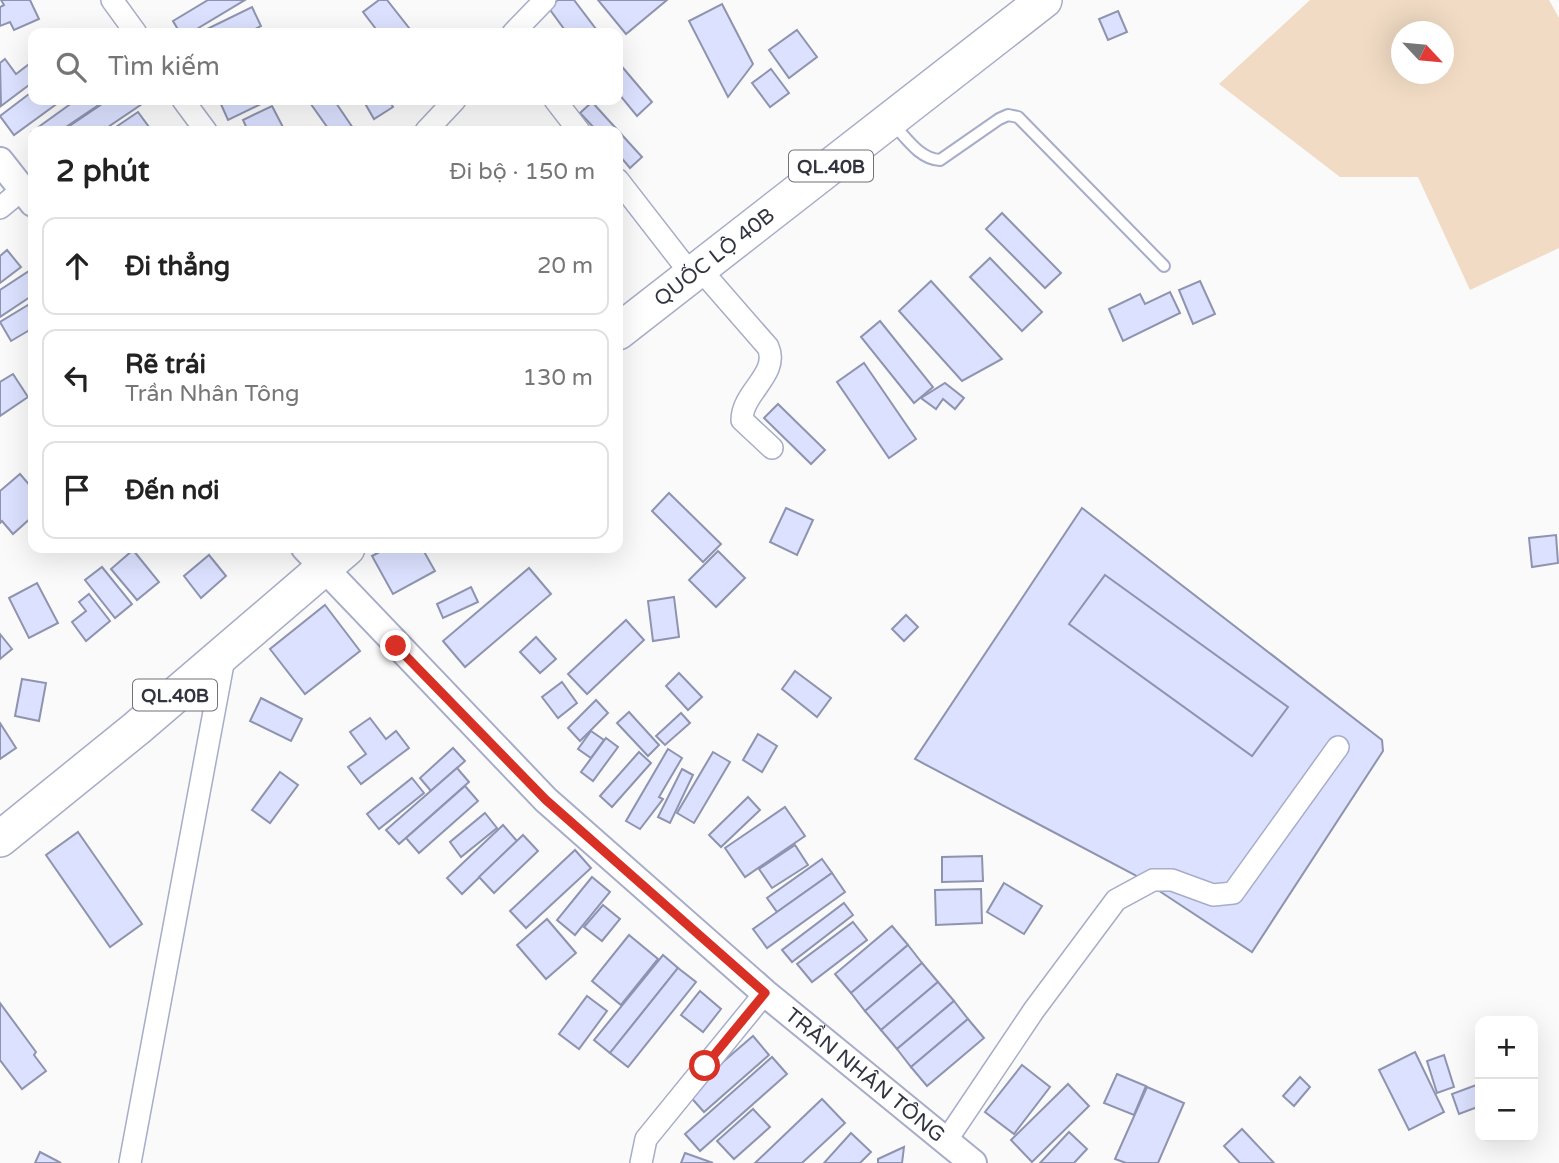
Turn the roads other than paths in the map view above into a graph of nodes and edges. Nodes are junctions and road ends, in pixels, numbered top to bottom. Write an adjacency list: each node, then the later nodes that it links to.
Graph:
1 (112, 0): 4 (street)
2 (545, 0): 5 (street)
3 (1044, 0): 9 (highway, QUỐC LỘ 40B / QL.40B)
4 (132, 28)
5 (518, 28)
6 (187, 105): 10 (street)
7 (450, 105): 11 (street)
8 (559, 105): 12 (street)
9 (890, 120): 17 (lane); 18 (highway, QUỐC LỘ 40B / QL.40B)
10 (202, 126)
11 (431, 126)
12 (575, 126)
13 (0, 161): 15 (street)
14 (623, 186): 18 (street)
15 (28, 196): 16 (street)
16 (0, 208)
17 (1164, 266)
18 (696, 271): 19 (highway, QUỐC LỘ 40B / QL.40B); 20 (street)
19 (623, 328)
20 (772, 448)
21 (324, 555): 22 (highway, QL.40B); 25 (street, TRẦN NHÂN TÔNG)
22 (225, 651): 24 (highway, QL.40B); 27 (street)
23 (1338, 747): 26 (street)
24 (0, 839)
25 (765, 993): 26 (street, TRẦN NHÂN TÔNG); 28 (street)
26 (946, 1141): 29 (street, TRẦN NHÂN TÔNG)
27 (130, 1163)
28 (641, 1163)
29 (973, 1163)

